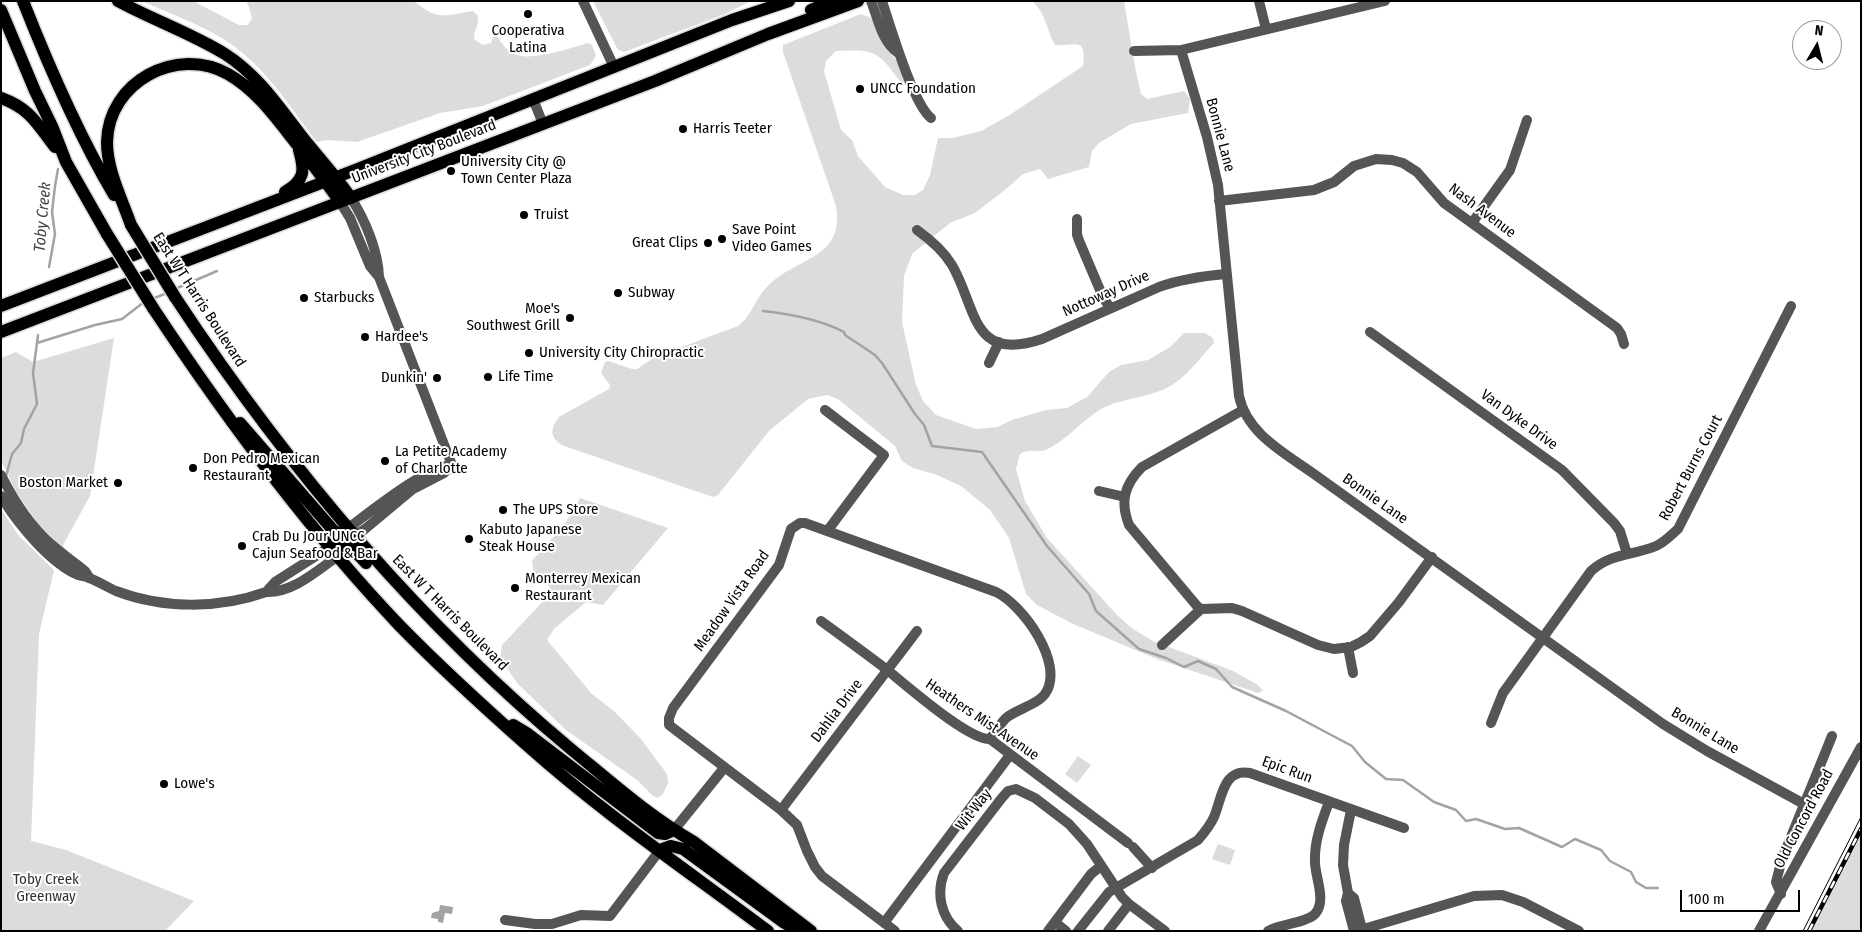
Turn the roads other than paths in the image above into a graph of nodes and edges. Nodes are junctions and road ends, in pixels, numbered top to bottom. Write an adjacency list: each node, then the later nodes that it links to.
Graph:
1 (23, 1): 31 (main road, East W T Harris Boulevard)
2 (118, 1): 25 (main road)
3 (583, 1): 17 (street)
4 (789, 1): 17 (main road, University City Boulevard)
5 (832, 1): 13 (main road)
6 (858, 1): 13 (main road, University City Boulevard)
7 (871, 1): 16 (street)
8 (882, 1): 16 (street)
9 (1259, 1): 12 (street)
10 (1384, 1): 12 (street)
11 (1, 10): 24 (main road)
12 (1266, 29): 14 (street)
13 (768, 34): 22 (main road, University City Boulevard)
14 (1180, 50): 15 (street); 27 (street, Bonnie Lane)
15 (1134, 51)
16 (898, 53): 20 (street)
17 (614, 67): 19 (main road, University City Boulevard)
18 (1, 98): 24 (main road)
19 (533, 99): 22 (street); 25 (main road, University City Boulevard)
20 (931, 118)
21 (1527, 120): 30 (street)
22 (543, 124): 26 (main road, University City Boulevard)
23 (299, 147): 25 (main road); 28 (main road); 31 (main road)
24 (66, 162): 42 (main road, bridge)
25 (331, 179): 26 (main road); 28 (main road, University City Boulevard)
26 (345, 200): 37 (main road, University City Boulevard); 50 (street)
27 (1219, 201): 30 (street, Nash Avenue); 33 (street, Bonnie Lane)
28 (263, 205): 34 (main road, University City Boulevard)
29 (1077, 219): 36 (street)
30 (1472, 223): 40 (street, Nash Avenue)
31 (131, 226): 50 (main road, East W T Harris Boulevard, bridge)
32 (917, 230): 39 (street)
33 (1226, 274): 36 (street, Nottoway Drive); 44 (street, Bonnie Lane)
34 (1, 306)
35 (1791, 306): 52 (street, Robert Burns Court)
36 (1110, 308): 39 (street, Nottoway Drive)
37 (1, 332)
38 (1370, 332): 52 (street, Van Dyke Drive)
39 (999, 342): 41 (street)
40 (1624, 344)
41 (988, 363)
42 (216, 400): 50 (main road); 51 (main road)
43 (825, 410): 49 (street)
44 (1243, 410): 48 (street); 53 (street, Bonnie Lane)
45 (1, 475): 54 (street)
46 (1098, 491): 48 (street)
47 (1, 496): 54 (street)
48 (1125, 497): 55 (street)
49 (828, 530): 67 (street, Meadow Vista Road); 70 (street, Meadow Vista Road)
50 (350, 533): 57 (main road, East W T Harris Boulevard)
51 (334, 551): 54 (street); 57 (main road); 64 (main road)
52 (1627, 554): 59 (street, Robert Burns Court)
53 (1432, 557): 59 (street, Bonnie Lane); 61 (street)
54 (89, 577)
55 (1201, 609): 60 (street); 61 (street)
56 (821, 621): 62 (street, Heathers Mist Avenue)
57 (443, 630): 76 (main road, East W T Harris Boulevard)
58 (917, 631): 62 (street, Dahlia Drive)
59 (1543, 637): 65 (street, Robert Burns Court); 72 (street, Bonnie Lane)
60 (1162, 645)
61 (1348, 647): 63 (street)
62 (887, 670): 67 (street, Heathers Mist Avenue); 73 (street, Dahlia Drive)
63 (1353, 672)
64 (488, 710): 76 (main road); 77 (main road)
65 (1492, 723)
66 (1832, 736): 72 (street)
67 (990, 739): 69 (street, Heathers Mist Avenue)
68 (1861, 746): 81 (street, Old Concord Road)
69 (1010, 755): 79 (street, Heathers Mist Avenue); 85 (street)
70 (724, 768): 73 (street, Meadow Vista Road); 76 (street)
71 (1329, 802): 74 (street, Epic Run); 79 (street, Epic Run); 97 (street)
72 (1804, 804): 81 (street)
73 (781, 810): 85 (street, Meadow Vista Road)
74 (1351, 810): 75 (street, Epic Run); 86 (street)
75 (1404, 828)
76 (674, 830): 89 (main road, East W T Harris Boulevard)
77 (660, 850): 83 (street); 87 (main road); 88 (main road)
78 (1101, 866): 80 (street, Wit Way); 84 (street); 91 (street, Wit Way)
79 (1152, 868): 80 (street, Epic Run)
80 (1115, 888): 82 (street, Wit Way); 94 (street, Epic Run)
81 (1781, 894): 99 (street, Old Concord Road)
82 (1129, 904): 95 (street); 96 (street, Wit Way)
83 (505, 920)
84 (1055, 922): 92 (street); 93 (street)
85 (884, 924): 90 (street, Meadow Vista Road)
86 (1358, 930): 98 (street)
87 (768, 931)
88 (799, 931)
89 (811, 931)
90 (895, 931)
91 (958, 931)
92 (1048, 931)
93 (1066, 931)
94 (1078, 931)
95 (1108, 931)
96 (1165, 931)
97 (1268, 931)
98 (1579, 931)
99 (1759, 931)

